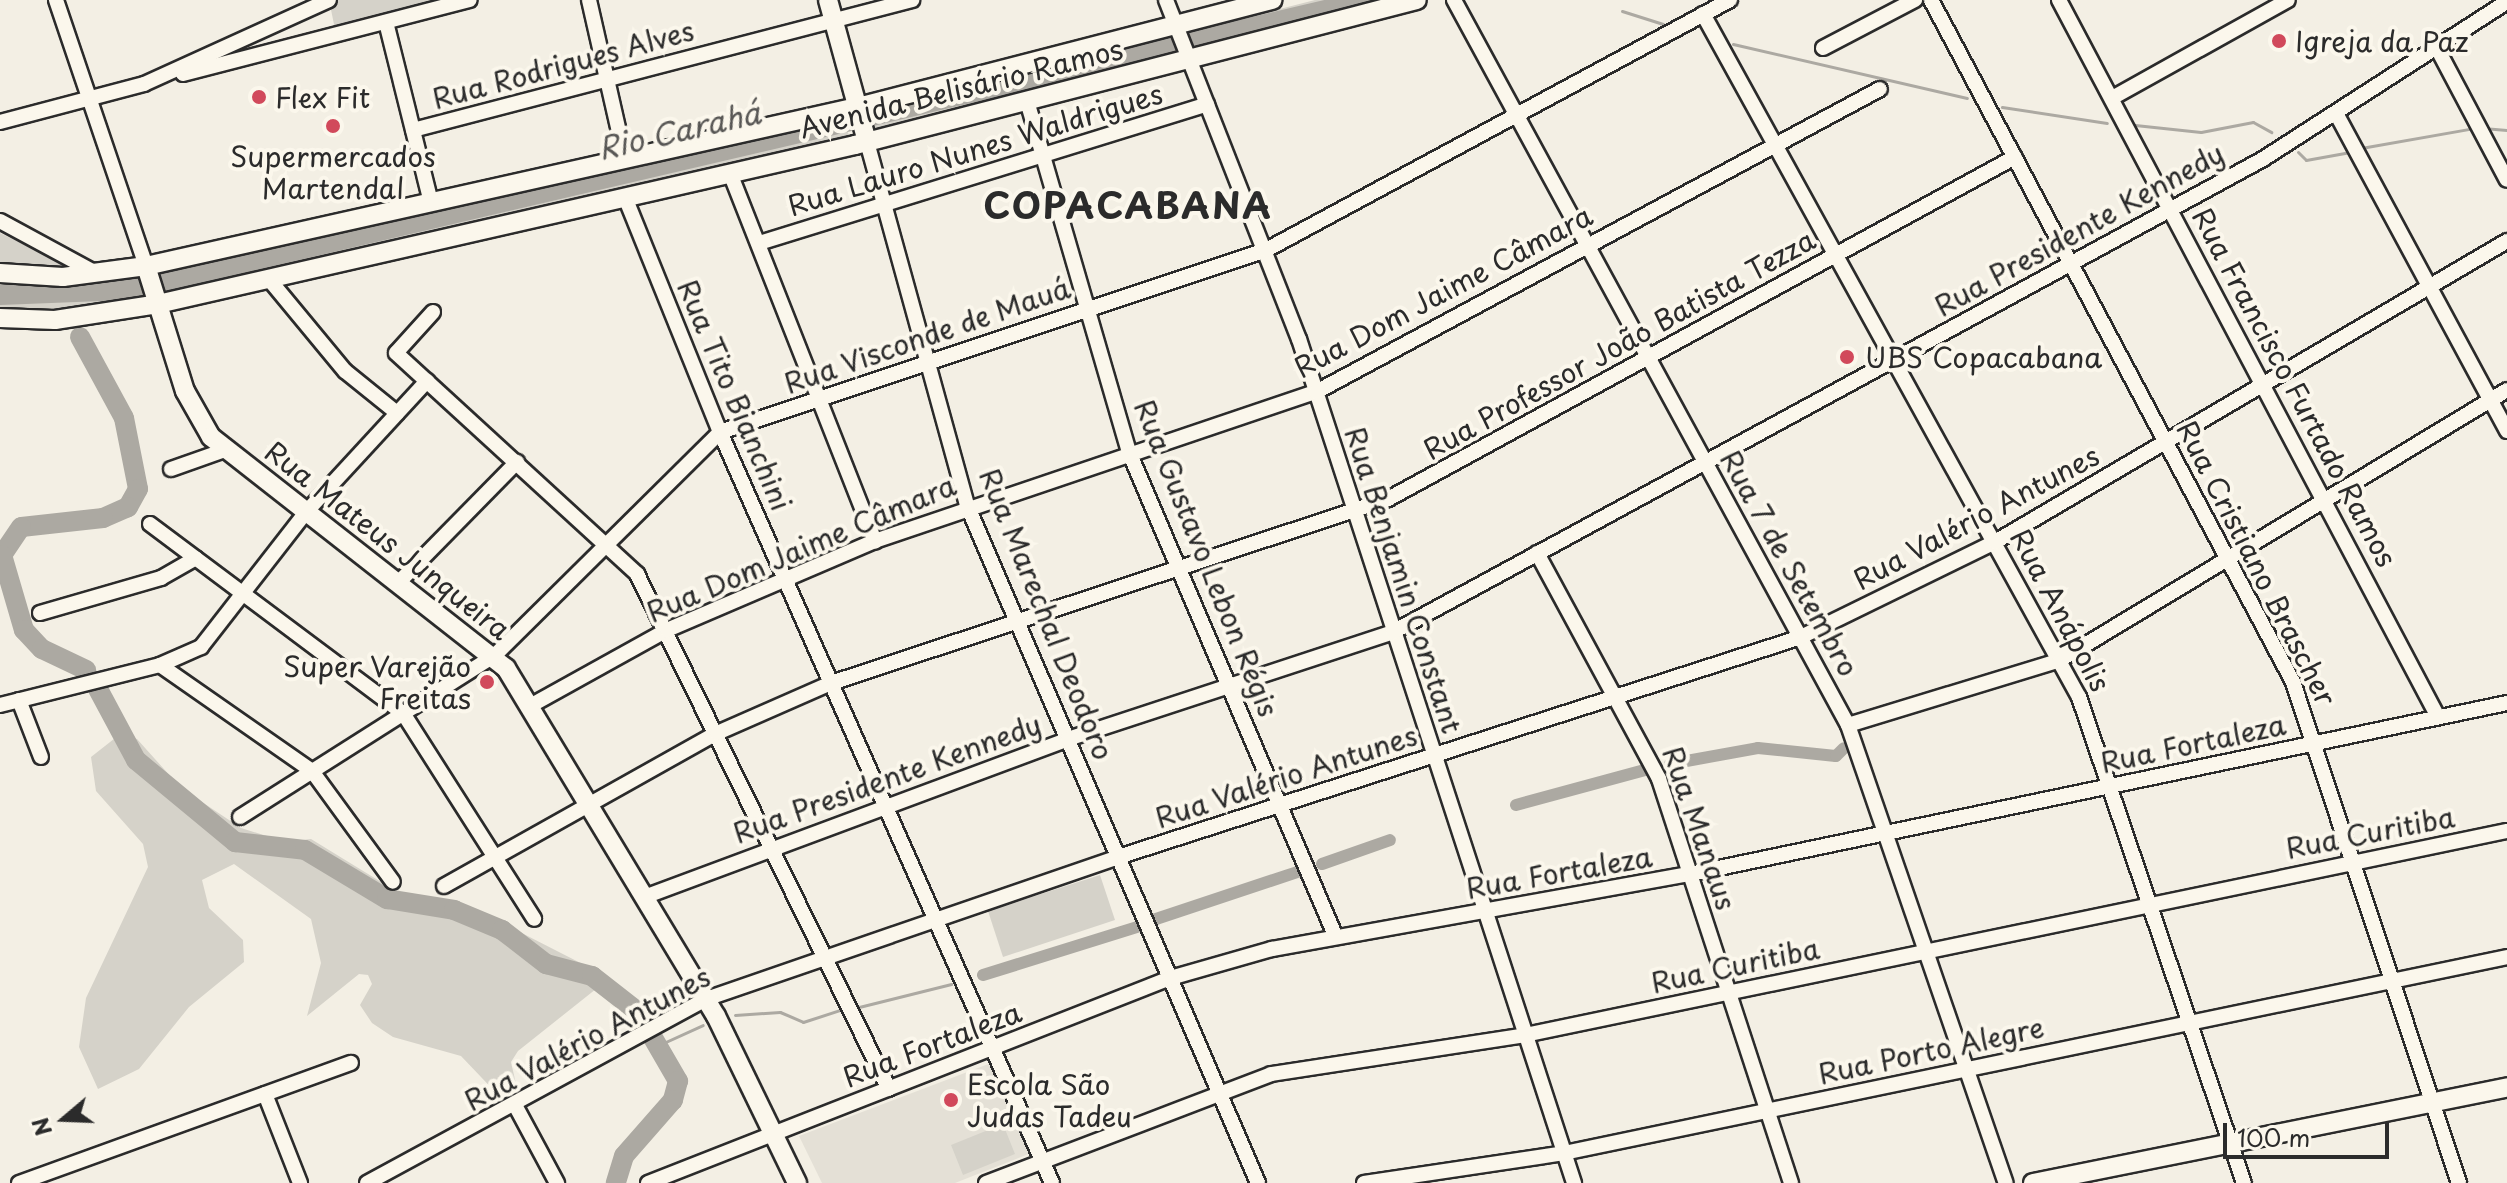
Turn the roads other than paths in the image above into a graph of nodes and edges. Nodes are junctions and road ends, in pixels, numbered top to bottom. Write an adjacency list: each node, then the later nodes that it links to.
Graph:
1 (56, 0): 28 (street, Rua Mateus Junqueira)
2 (329, 0): 25 (street)
3 (469, 0): 19 (street)
4 (589, 0): 24 (street)
5 (828, 0): 18 (main road, Rua Marechal Deodoro)
6 (912, 0): 18 (street, Rua Rodrigues Alves)
7 (1166, 0): 20 (street, Rua Benjamin Constant)
8 (1273, 0): 20 (main road, Avenida Belisário Ramos)
9 (1417, 0): 23 (main road, Avenida Belisário Ramos)
10 (1454, 0): 32 (street, Rua 7 de Setembro)
11 (1730, 0): 17 (street, Rua Visconde de Mauá)
12 (1915, 0): 21 (street)
13 (1931, 0): 39 (street, Rua Cristiano Brascher)
14 (2059, 0): 27 (street, Rua Francisco Furtado Ramos)
15 (2282, 2): 27 (street)
16 (2507, 2): 22 (street, Rua Presidente Kennedy)
17 (1703, 14): 32 (street, Rua Visconde de Mauá); 37 (street, Rua Anápolis)
18 (833, 21): 24 (street, Rua Rodrigues Alves); 31 (main road, Rua Marechal Deodoro)
19 (386, 22): 25 (street); 35 (street)
20 (1178, 30): 23 (street, Rua Benjamin Constant); 31 (main road, Avenida Belisário Ramos)
21 (1823, 48)
22 (2437, 48): 33 (street, Rua Presidente Kennedy); 42 (street)
23 (1188, 56): 29 (main road, Avenida Belisário Ramos); 30 (street, Rua Benjamin Constant)
24 (607, 80): 35 (street, Rua Rodrigues Alves); 40 (street)
25 (144, 84): 28 (street)
26 (1880, 89): 37 (street, Rua Dom Jaime Câmara)
27 (2112, 98): 46 (street, Rua Francisco Furtado Ramos)
28 (90, 99): 34 (street); 54 (street, Rua Mateus Junqueira)
29 (1027, 101): 36 (main road, Avenida Belisário Ramos); 38 (street, Rua Gustavo Lebon Régis)
30 (1207, 104): 38 (street, Rua Lauro Nunes Waldrigues); 51 (street, Rua Benjamin Constant)
31 (858, 111): 36 (main road, Rua Marechal Deodoro); 40 (main road, Avenida Belisário Ramos)
32 (1517, 115): 50 (street, Rua 7 de Setembro); 51 (street, Rua Visconde de Mauá)
33 (2337, 115): 46 (street, Rua Presidente Kennedy); 58 (street)
34 (0, 122)
35 (413, 130): 44 (street)
36 (866, 139): 41 (main road, Avenida Belisário Ramos); 45 (street, Rua Marechal Deodoro)
37 (1775, 143): 50 (street, Rua Dom Jaime Câmara); 52 (street, Rua Anápolis)
38 (1042, 155): 45 (street, Rua Lauro Nunes Waldrigues); 60 (street, Rua Gustavo Lebon Régis)
39 (2015, 157): 52 (street, Rua Professor João Batista Tezza); 53 (street, Rua Cristiano Brascher)
40 (625, 159): 44 (main road, Avenida Belisário Ramos)
41 (730, 173): 43 (main road, Avenida Belisário Ramos); 49 (street)
42 (2507, 180)
43 (625, 197): 57 (main road, Avenida Belisário Ramos); 74 (street, Rua Tito Bianchini)
44 (431, 202): 54 (main road, Avenida Belisário Ramos)
45 (884, 205): 49 (street, Rua Lauro Nunes Waldrigues); 65 (street, Rua Marechal Deodoro)
46 (2171, 208): 53 (street, Rua Presidente Kennedy); 67 (street, Rua Francisco Furtado Ramos)
47 (0, 221): 56 (street)
48 (2507, 241): 58 (street, Rua Valério Antunes)
49 (759, 243): 70 (street)
50 (1587, 244): 63 (street, Rua 7 de Setembro); 69 (street, Rua Dom Jaime Câmara)
51 (1266, 250): 60 (street, Rua Visconde de Mauá); 69 (street, Rua Benjamin Constant)
52 (1836, 255): 63 (street, Rua Professor João Batista Tezza); 64 (street, Rua Anápolis)
53 (2071, 263): 64 (street, Rua Presidente Kennedy); 75 (street, Rua Cristiano Brascher)
54 (147, 269): 56 (main road, Avenida Belisário Ramos); 59 (main road, Rua Mateus Junqueira)
55 (0, 273): 56 (main road, Avenida Belisário Ramos)
56 (98, 274)
57 (268, 278): 59 (main road, Avenida Belisário Ramos); 72 (street)
58 (2431, 286): 67 (street, Rua Valério Antunes); 71 (street)
59 (157, 299): 62 (main road, Avenida Belisário Ramos); 76 (main road, Rua Mateus Junqueira)
60 (1087, 308): 65 (street, Rua Visconde de Mauá); 77 (street, Rua Gustavo Lebon Régis)
61 (433, 312): 66 (street)
62 (0, 318)
63 (1649, 358): 79 (street, Rua 7 de Setembro); 84 (street, Rua Professor João Batista Tezza)
64 (1894, 359): 79 (street, Rua Presidente Kennedy); 87 (street, Rua Anápolis)
65 (927, 360): 70 (street, Rua Visconde de Mauá); 82 (street, Rua Marechal Deodoro)
66 (427, 381): 72 (street); 78 (street)
67 (2265, 384): 75 (street, Rua Valério Antunes); 81 (street, Rua Francisco Furtado Ramos)
68 (2507, 390): 71 (street)
69 (1316, 392): 77 (street, Rua Dom Jaime Câmara); 84 (street, Rua Benjamin Constant)
70 (822, 396): 74 (street, Rua Visconde de Mauá); 86 (street)
71 (2490, 400): 73 (street); 81 (street)
72 (397, 413): 83 (street)
73 (2507, 431)
74 (720, 432): 88 (street, Rua Visconde de Mauá); 93 (street, Rua Tito Bianchini)
75 (2167, 442): 87 (street, Rua Valério Antunes); 91 (street, Rua Cristiano Brascher)
76 (225, 450): 80 (street); 83 (main road, Rua Mateus Junqueira)
77 (1129, 452): 82 (street, Rua Dom Jaime Câmara); 92 (street, Rua Gustavo Lebon Régis)
78 (517, 462): 88 (street); 94 (street)
79 (1705, 462): 89 (street, Rua Presidente Kennedy); 100 (street, Rua 7 de Setembro)
80 (171, 469)
81 (2327, 499): 91 (street); 112 (street, Rua Francisco Furtado Ramos)
82 (967, 505): 86 (street, Rua Dom Jaime Câmara); 97 (street, Rua Marechal Deodoro)
83 (307, 511): 94 (main road, Rua Mateus Junqueira); 95 (street)
84 (1355, 511): 92 (street, Rua Professor João Batista Tezza); 99 (street, Rua Benjamin Constant)
85 (150, 524): 90 (street)
86 (875, 541): 93 (street, Rua Dom Jaime Câmara)
87 (1995, 542): 100 (street, Rua Valério Antunes); 102 (street, Rua Anápolis)
88 (607, 544): 98 (street); 101 (street, Rua Visconde de Mauá)
89 (1537, 553): 99 (street, Rua Presidente Kennedy); 106 (street, Rua Manaus)
90 (196, 558): 95 (street); 96 (street)
91 (2229, 558): 102 (street); 116 (street, Rua Cristiano Brascher)
92 (1178, 567): 97 (street, Rua Professor João Batista Tezza); 105 (street, Rua Gustavo Lebon Régis)
93 (785, 579): 98 (street, Rua Dom Jaime Câmara); 104 (street, Rua Tito Bianchini)
94 (400, 581): 101 (main road, Rua Mateus Junqueira)
95 (246, 596): 103 (street); 111 (street)
96 (40, 613)
97 (1016, 619): 104 (street, Rua Professor João Batista Tezza); 115 (street, Rua Marechal Deodoro)
98 (667, 630): 110 (street, Rua Dom Jaime Câmara); 114 (street)
99 (1393, 632): 105 (street, Rua Presidente Kennedy); 117 (street, Rua Benjamin Constant)
100 (1801, 637): 106 (street, Rua Valério Antunes); 113 (street, Rua 7 de Setembro)
101 (495, 655): 110 (main road, Rua Mateus Junqueira); 111 (street, Rua Visconde de Mauá)
102 (2060, 660): 113 (street); 120 (street, Rua Anápolis)
103 (160, 665): 107 (street); 119 (street)
104 (831, 683): 114 (street, Rua Professor João Batista Tezza); 123 (street, Rua Tito Bianchini)
105 (1229, 686): 115 (street, Rua Presidente Kennedy); 122 (street, Rua Gustavo Lebon Régis)
106 (1618, 696): 117 (street, Rua Valério Antunes); 131 (street, Rua Manaus)
107 (19, 700): 109 (street); 118 (street)
108 (2507, 703): 112 (street, Rua Fortaleza)
109 (0, 705)
110 (530, 706): 121 (main road, Rua Mateus Junqueira)
111 (403, 713): 119 (street, Rua Visconde de Mauá); 128 (street)
112 (2437, 715): 116 (street, Rua Fortaleza)
113 (1848, 725): 126 (street, Rua 7 de Setembro)
114 (717, 733): 121 (street, Rua Professor João Batista Tezza); 127 (street)
115 (1068, 739): 123 (street, Rua Presidente Kennedy); 129 (street, Rua Marechal Deodoro)
116 (2317, 744): 120 (street, Rua Fortaleza); 130 (street, Rua Cristiano Brascher)
117 (1433, 756): 122 (street, Rua Valério Antunes); 136 (street, Rua Benjamin Constant)
118 (41, 757)
119 (312, 771): 124 (street, Rua Visconde de Mauá); 132 (street)
120 (2113, 787): 126 (street, Rua Fortaleza); 135 (street, Rua Anápolis)
121 (586, 803): 128 (street, Rua Professor João Batista Tezza); 134 (main road, Rua Mateus Junqueira)
122 (1280, 805): 129 (street, Rua Valério Antunes); 139 (street, Rua Gustavo Lebon Régis)
123 (886, 807): 127 (street, Rua Presidente Kennedy); 138 (street, Rua Tito Bianchini)
124 (240, 817)
125 (2507, 831): 130 (street, Rua Curitiba)
126 (1890, 833): 131 (street, Rua Fortaleza); 140 (street, Rua 7 de Setembro)
127 (772, 848): 134 (street, Rua Presidente Kennedy); 142 (street)
128 (494, 857): 133 (street, Rua Professor João Batista Tezza); 137 (street)
129 (1118, 857): 138 (street, Rua Valério Antunes); 143 (street, Rua Marechal Deodoro)
130 (2355, 862): 135 (street, Rua Curitiba); 144 (street, Rua Cristiano Brascher)
131 (1690, 874): 136 (street, Rua Fortaleza); 145 (street, Rua Manaus)
132 (393, 882)
133 (444, 886)
134 (644, 897): 146 (main road, Rua Mateus Junqueira)
135 (2152, 903): 140 (street, Rua Curitiba); 147 (street, Rua Anápolis)
136 (1485, 913): 139 (street, Rua Fortaleza); 148 (street, Rua Benjamin Constant)
137 (534, 919)
138 (936, 920): 142 (street, Rua Valério Antunes); 149 (street, Rua Tito Bianchini)
139 (1335, 935): 143 (street, Rua Fortaleza)
140 (1929, 950): 145 (street, Rua Curitiba); 151 (street, Rua 7 de Setembro)
141 (2507, 957): 144 (street, Rua Porto Alegre)
142 (825, 958): 146 (street, Rua Valério Antunes); 153 (street)
143 (1170, 978): 149 (street, Rua Fortaleza); 154 (street, Rua Marechal Deodoro)
144 (2394, 981): 147 (street, Rua Porto Alegre); 158 (street, Rua Cristiano Brascher)
145 (1729, 993): 148 (street, Rua Curitiba); 159 (street, Rua Manaus)
146 (706, 999): 157 (street, Rua Valério Antunes); 160 (main road, Rua Mateus Junqueira)
147 (2191, 1023): 151 (street, Rua Porto Alegre); 161 (street, Rua Anápolis)
148 (1525, 1035): 154 (street, Rua Curitiba); 162 (street, Rua Benjamin Constant)
149 (992, 1048): 153 (street, Rua Fortaleza); 163 (street, Rua Tito Bianchini)
150 (351, 1063): 155 (street)
151 (1968, 1069): 159 (street, Rua Porto Alegre); 179 (street, Rua 7 de Setembro)
152 (2507, 1087): 158 (main road)
153 (889, 1089): 160 (street, Rua Fortaleza)
154 (1219, 1091): 163 (street, Rua Curitiba); 175 (street, Rua Marechal Deodoro)
155 (265, 1094): 166 (street); 167 (street)
156 (2507, 1100): 158 (main road)
157 (515, 1105): 164 (street, Rua Valério Antunes); 170 (street)
158 (2435, 1108): 161 (main road); 183 (street, Rua Cristiano Brascher)
159 (1767, 1111): 162 (street, Rua Porto Alegre); 178 (street, Rua Manaus)
160 (773, 1134): 165 (street, Rua Fortaleza); 172 (main road, Rua Mateus Junqueira)
161 (2232, 1149): 180 (main road); 181 (main road); 182 (street, Rua Anápolis)
162 (1564, 1153): 176 (street, Rua Porto Alegre); 177 (street, Rua Benjamin Constant)
163 (1042, 1160): 173 (street, Rua Curitiba); 174 (street, Rua Tito Bianchini)
164 (391, 1170): 168 (street, Rua Valério Antunes); 169 (street)
165 (672, 1179): 171 (street, Rua Fortaleza)
166 (19, 1183)
167 (300, 1183)
168 (367, 1183)
169 (400, 1183)
170 (557, 1183)
171 (648, 1183)
172 (797, 1183)
173 (986, 1183)
174 (1052, 1183)
175 (1258, 1183)
176 (1364, 1183)
177 (1574, 1183)
178 (1791, 1183)
179 (2006, 1183)
180 (2033, 1183)
181 (2094, 1183)
182 (2244, 1183)
183 (2459, 1183)

